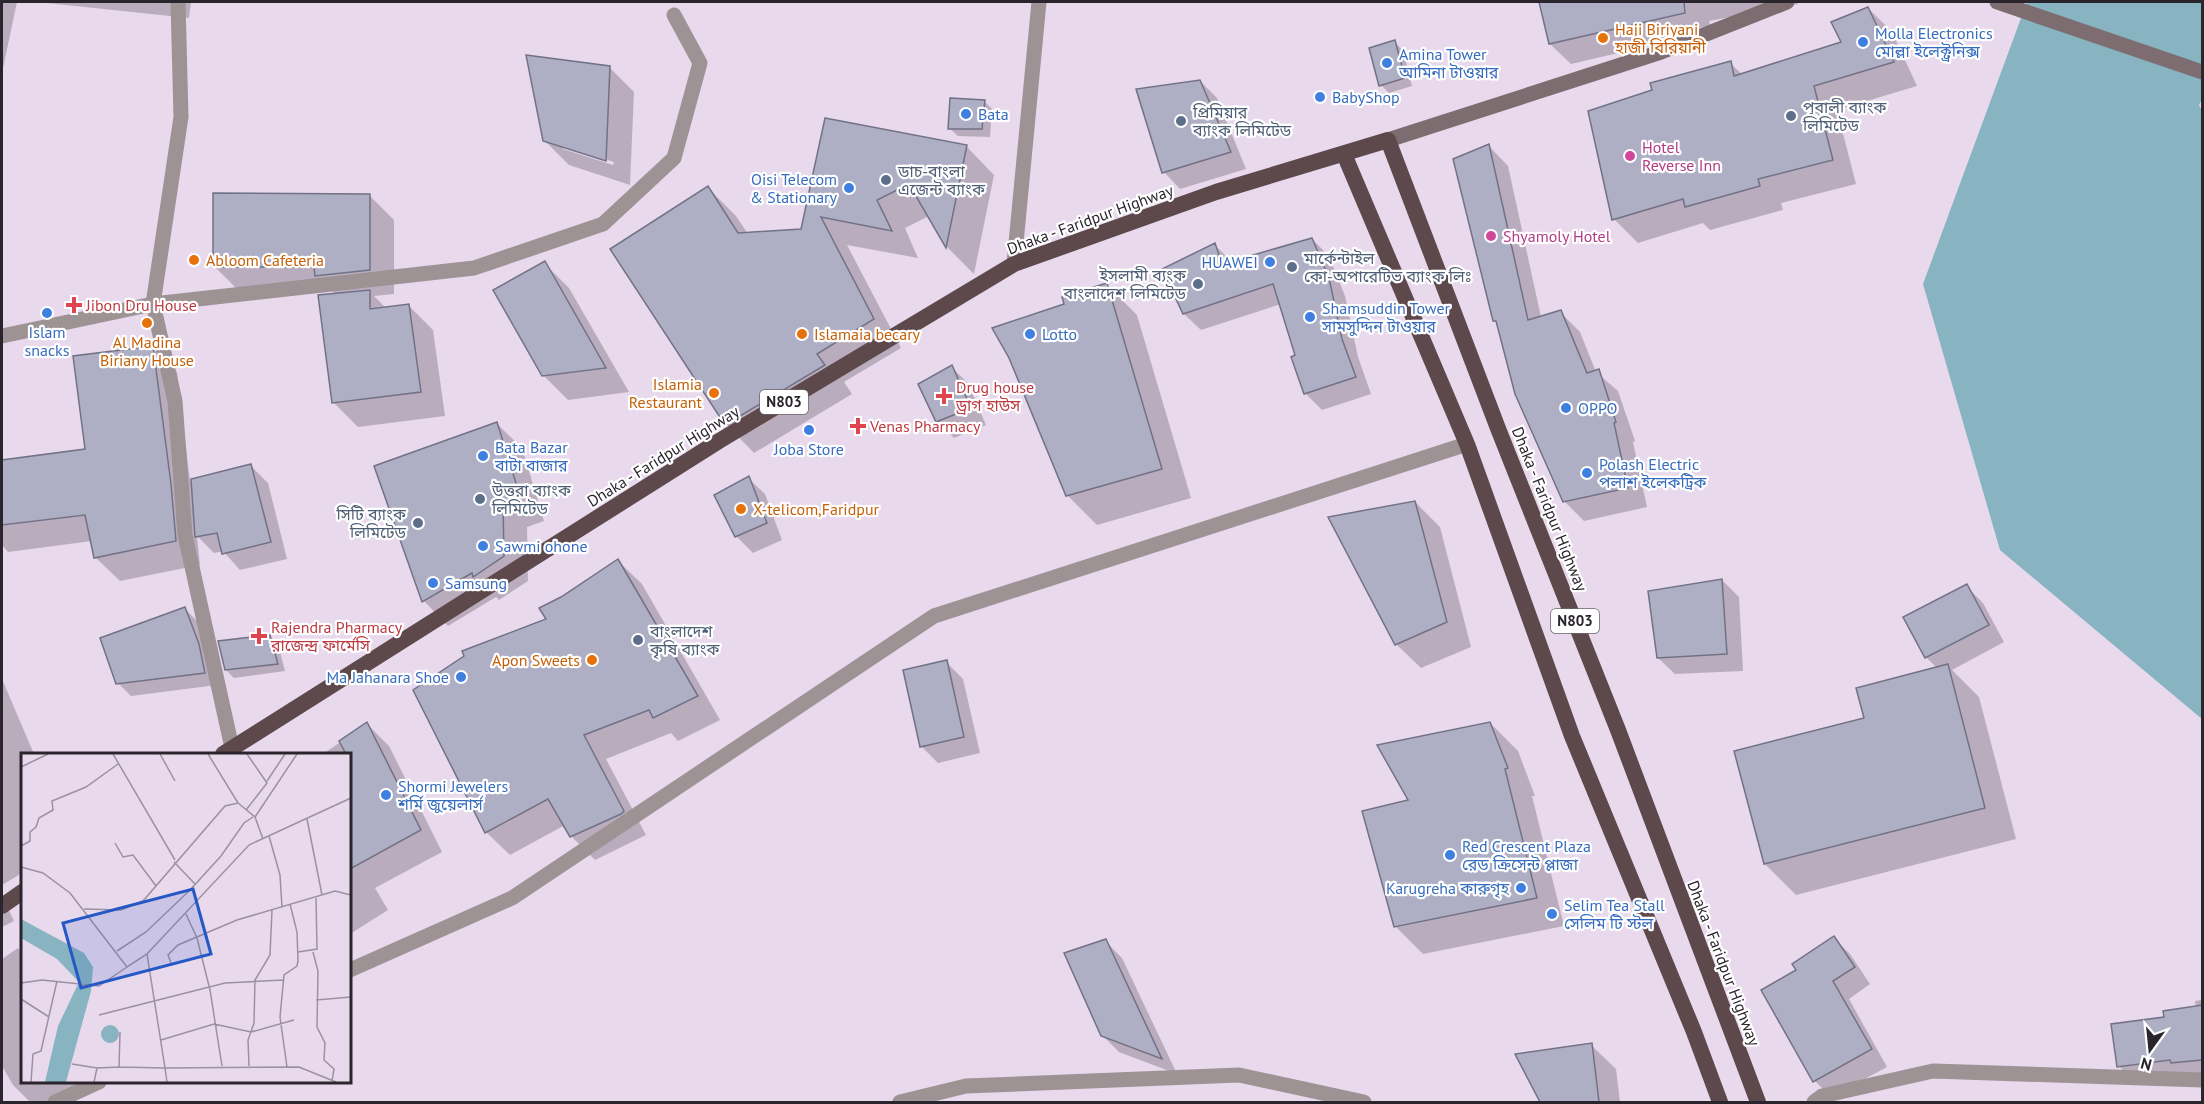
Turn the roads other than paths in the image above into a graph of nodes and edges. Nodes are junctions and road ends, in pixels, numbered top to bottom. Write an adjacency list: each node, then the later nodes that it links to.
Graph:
1 (178, 2): 10 (street)
2 (1039, 2): 9 (street)
3 (1786, 2): 7 (main road)
4 (1997, 2): 6 (main road)
5 (674, 15): 10 (street)
6 (2202, 72)
7 (1388, 140): 8 (highway, Dhaka - Faridpur Highway / N803); 23 (highway, Dhaka - Faridpur Highway / N803)
8 (1344, 154): 9 (highway, Dhaka - Faridpur Highway / N803); 12 (highway, N803)
9 (1014, 264): 13 (highway, Dhaka - Faridpur Highway / N803)
10 (153, 304): 11 (street); 13 (street)
11 (2, 336)
12 (1467, 444): 16 (street); 22 (highway, N803)
13 (228, 752)
14 (21, 893): 15 (highway)
15 (2, 906)
16 (351, 970)
17 (2202, 1080): 24 (street)
18 (97, 1083): 19 (street)
19 (55, 1102)
20 (900, 1102): 21 (street)
21 (1364, 1102)
22 (1720, 1102)
23 (1758, 1102)
24 (1814, 1102)

